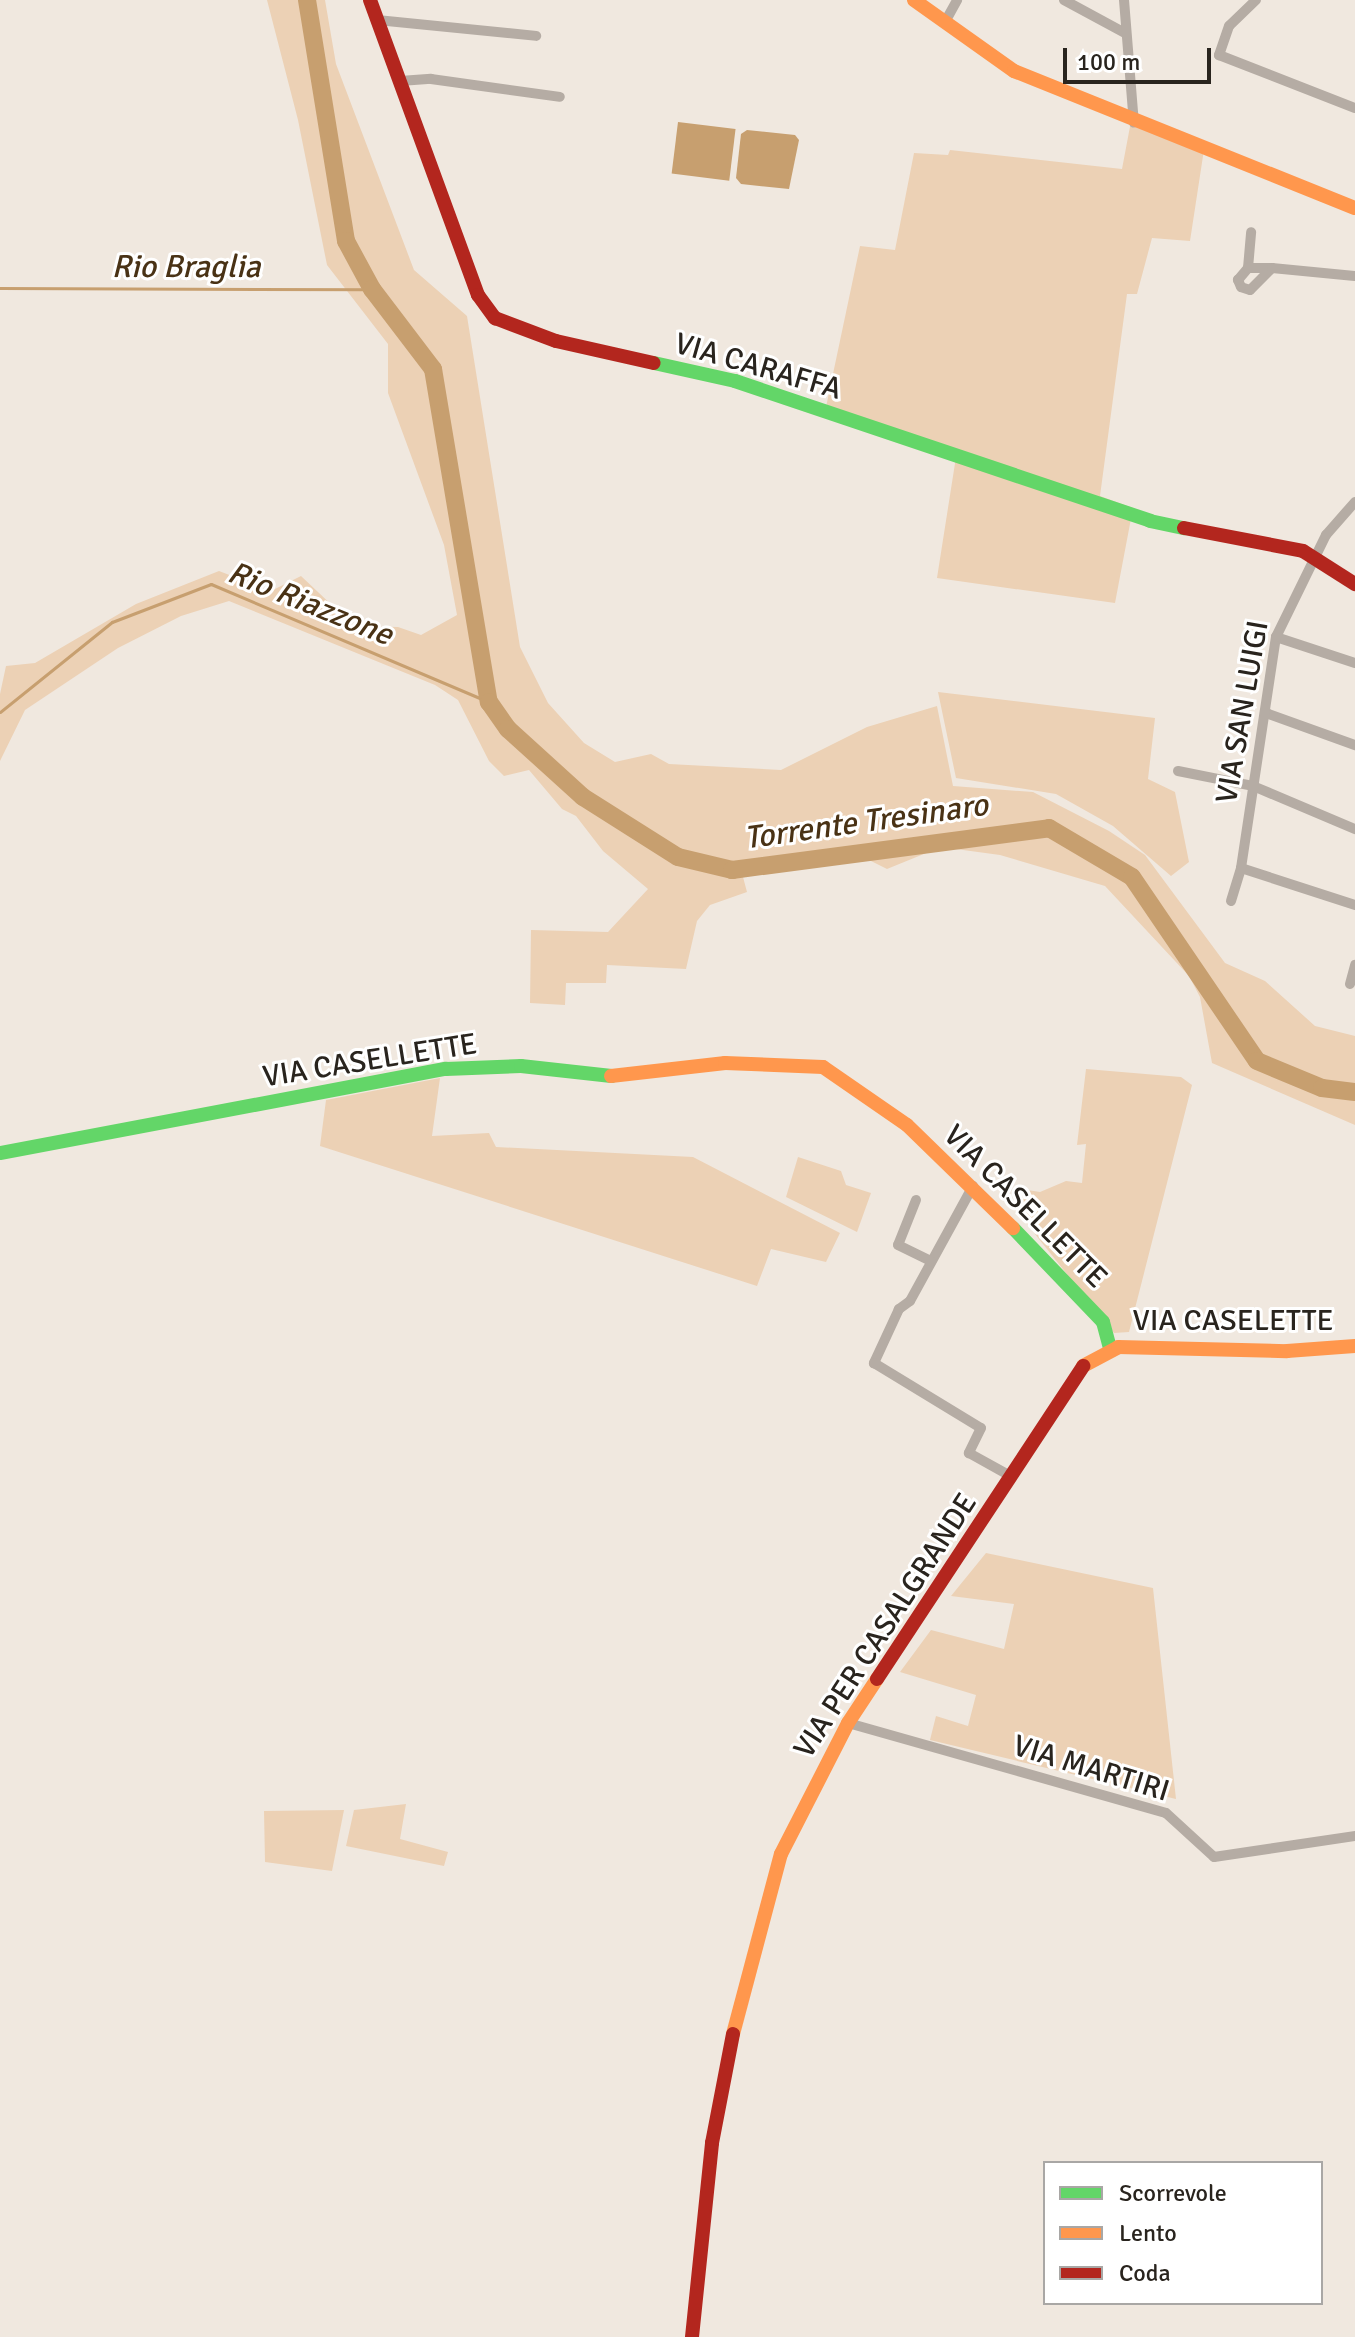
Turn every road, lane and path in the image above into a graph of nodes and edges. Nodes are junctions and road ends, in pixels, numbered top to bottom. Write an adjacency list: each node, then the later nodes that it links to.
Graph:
1 (370, 0): 7 (street, VIA CARAFFA)
2 (914, 0): 8 (street)
3 (957, 0): 8 (street)
4 (1064, 0): 9 (street)
5 (1124, 0): 9 (street)
6 (1256, 0): 13 (street)
7 (377, 20): 10 (street); 11 (street, VIA CARAFFA)
8 (945, 22): 14 (street)
9 (1125, 33): 14 (street)
10 (536, 36)
11 (400, 81): 12 (street); 21 (street, VIA CARAFFA)
12 (560, 97)
13 (1355, 108)
14 (1134, 123): 15 (street)
15 (1355, 208)
16 (1251, 232): 17 (street)
17 (1248, 268): 18 (street); 18 (street)
18 (1272, 268): 19 (street)
19 (1355, 276)
20 (1355, 502): 21 (street, VIA SAN LUIGI)
21 (1312, 560): 22 (street, VIA CARAFFA); 23 (street, VIA SAN LUIGI)
22 (1355, 584)
23 (1276, 637): 24 (street); 25 (street, VIA SAN LUIGI)
24 (1355, 663)
25 (1266, 713): 26 (street); 28 (street, VIA SAN LUIGI)
26 (1355, 745)
27 (1178, 771): 28 (street)
28 (1253, 786): 29 (street); 30 (street, VIA SAN LUIGI)
29 (1355, 829)
30 (1241, 868): 31 (street, VIA SAN LUIGI); 32 (street)
31 (1231, 901)
32 (1355, 905)
33 (1355, 965): 34 (street)
34 (1350, 984)
35 (0, 1153): 36 (street, VIA CASELLETTE)
36 (973, 1186): 38 (street); 40 (street, VIA CASELLETTE)
37 (916, 1200): 38 (street)
38 (931, 1261): 41 (street)
39 (1355, 1346): 40 (street, VIA CASELETTE)
40 (1110, 1348): 42 (street, VIA PER CASALGRANDE)
41 (1005, 1473)
42 (848, 1723): 43 (street, VIA MARTIRI); 44 (street, VIA PER CASALGRANDE)
43 (1355, 1836)
44 (692, 2337)

